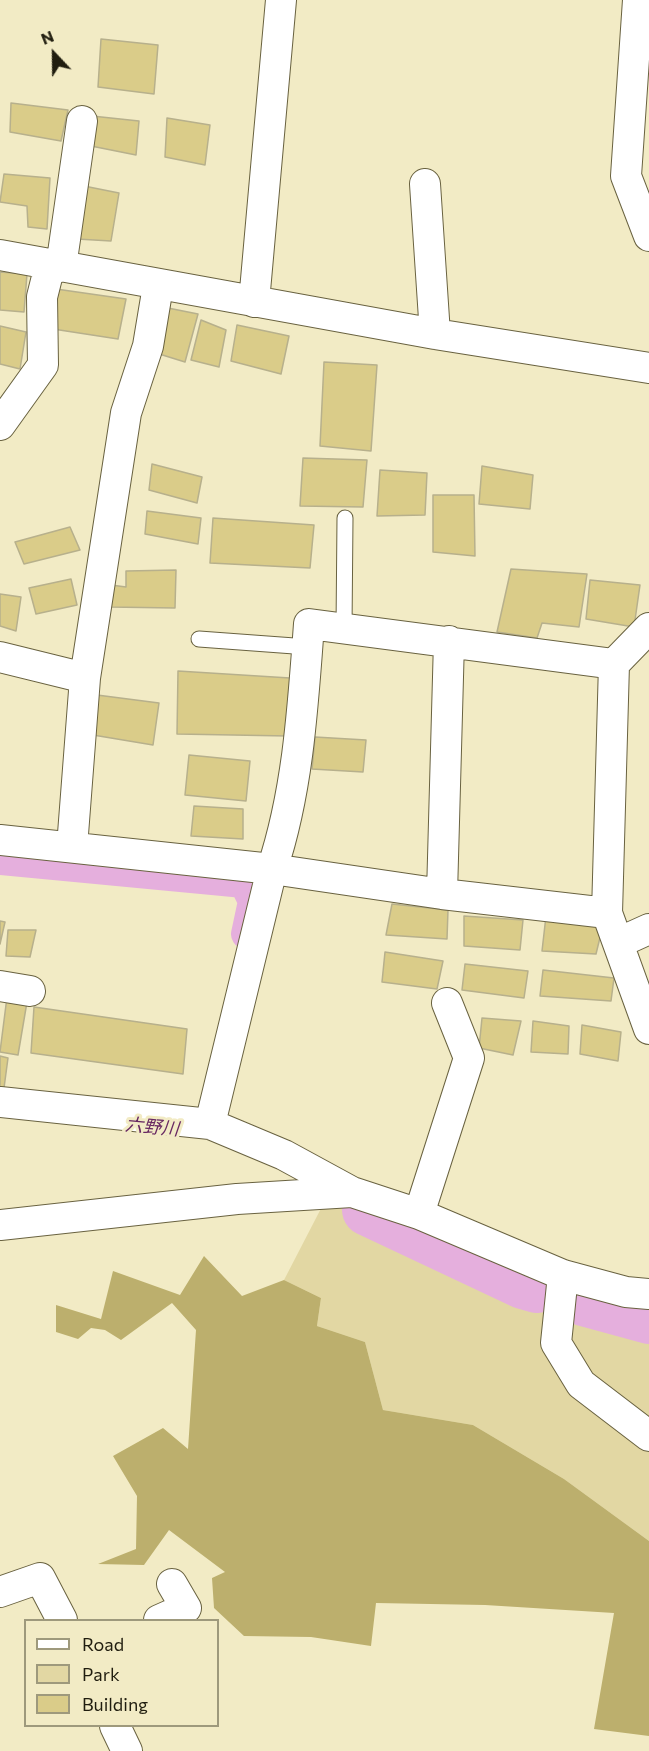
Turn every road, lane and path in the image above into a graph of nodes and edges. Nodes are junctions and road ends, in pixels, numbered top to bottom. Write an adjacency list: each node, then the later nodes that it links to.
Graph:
1 (281, 0): 9 (street)
2 (638, 0): 5 (street)
3 (82, 121): 7 (street)
4 (425, 184): 10 (street)
5 (649, 236)
6 (0, 255): 7 (street)
7 (55, 266): 8 (street); 12 (street)
8 (158, 286): 9 (street); 21 (street)
9 (254, 302): 10 (street)
10 (435, 334): 11 (street)
11 (649, 368)
12 (0, 425)
13 (345, 519): 14 (lane)
14 (344, 628): 17 (street); 18 (street)
15 (649, 628): 20 (street)
16 (199, 639): 18 (lane)
17 (449, 641): 20 (street); 25 (street)
18 (308, 647): 24 (street)
19 (0, 657): 21 (street)
20 (614, 664): 26 (street)
21 (86, 678): 23 (street)
22 (0, 840): 23 (street)
23 (72, 847): 24 (street)
24 (272, 869): 25 (street); 34 (street)
25 (442, 894): 26 (street)
26 (607, 913): 28 (street)
27 (649, 930): 28 (street)
28 (618, 943): 32 (street)
29 (0, 986): 30 (street)
30 (30, 991)
31 (447, 1003): 36 (street)
32 (649, 1029)
33 (0, 1102): 34 (street)
34 (210, 1125): 35 (street)
35 (352, 1192): 36 (street); 37 (street)
36 (419, 1215): 38 (street)
37 (0, 1225)
38 (563, 1275): 39 (street); 40 (street)
39 (649, 1294)
40 (649, 1436)
41 (172, 1584): 44 (street)
42 (0, 1592): 43 (street)
43 (61, 1619)
44 (161, 1619)
45 (116, 1727): 46 (street)
46 (127, 1751)

